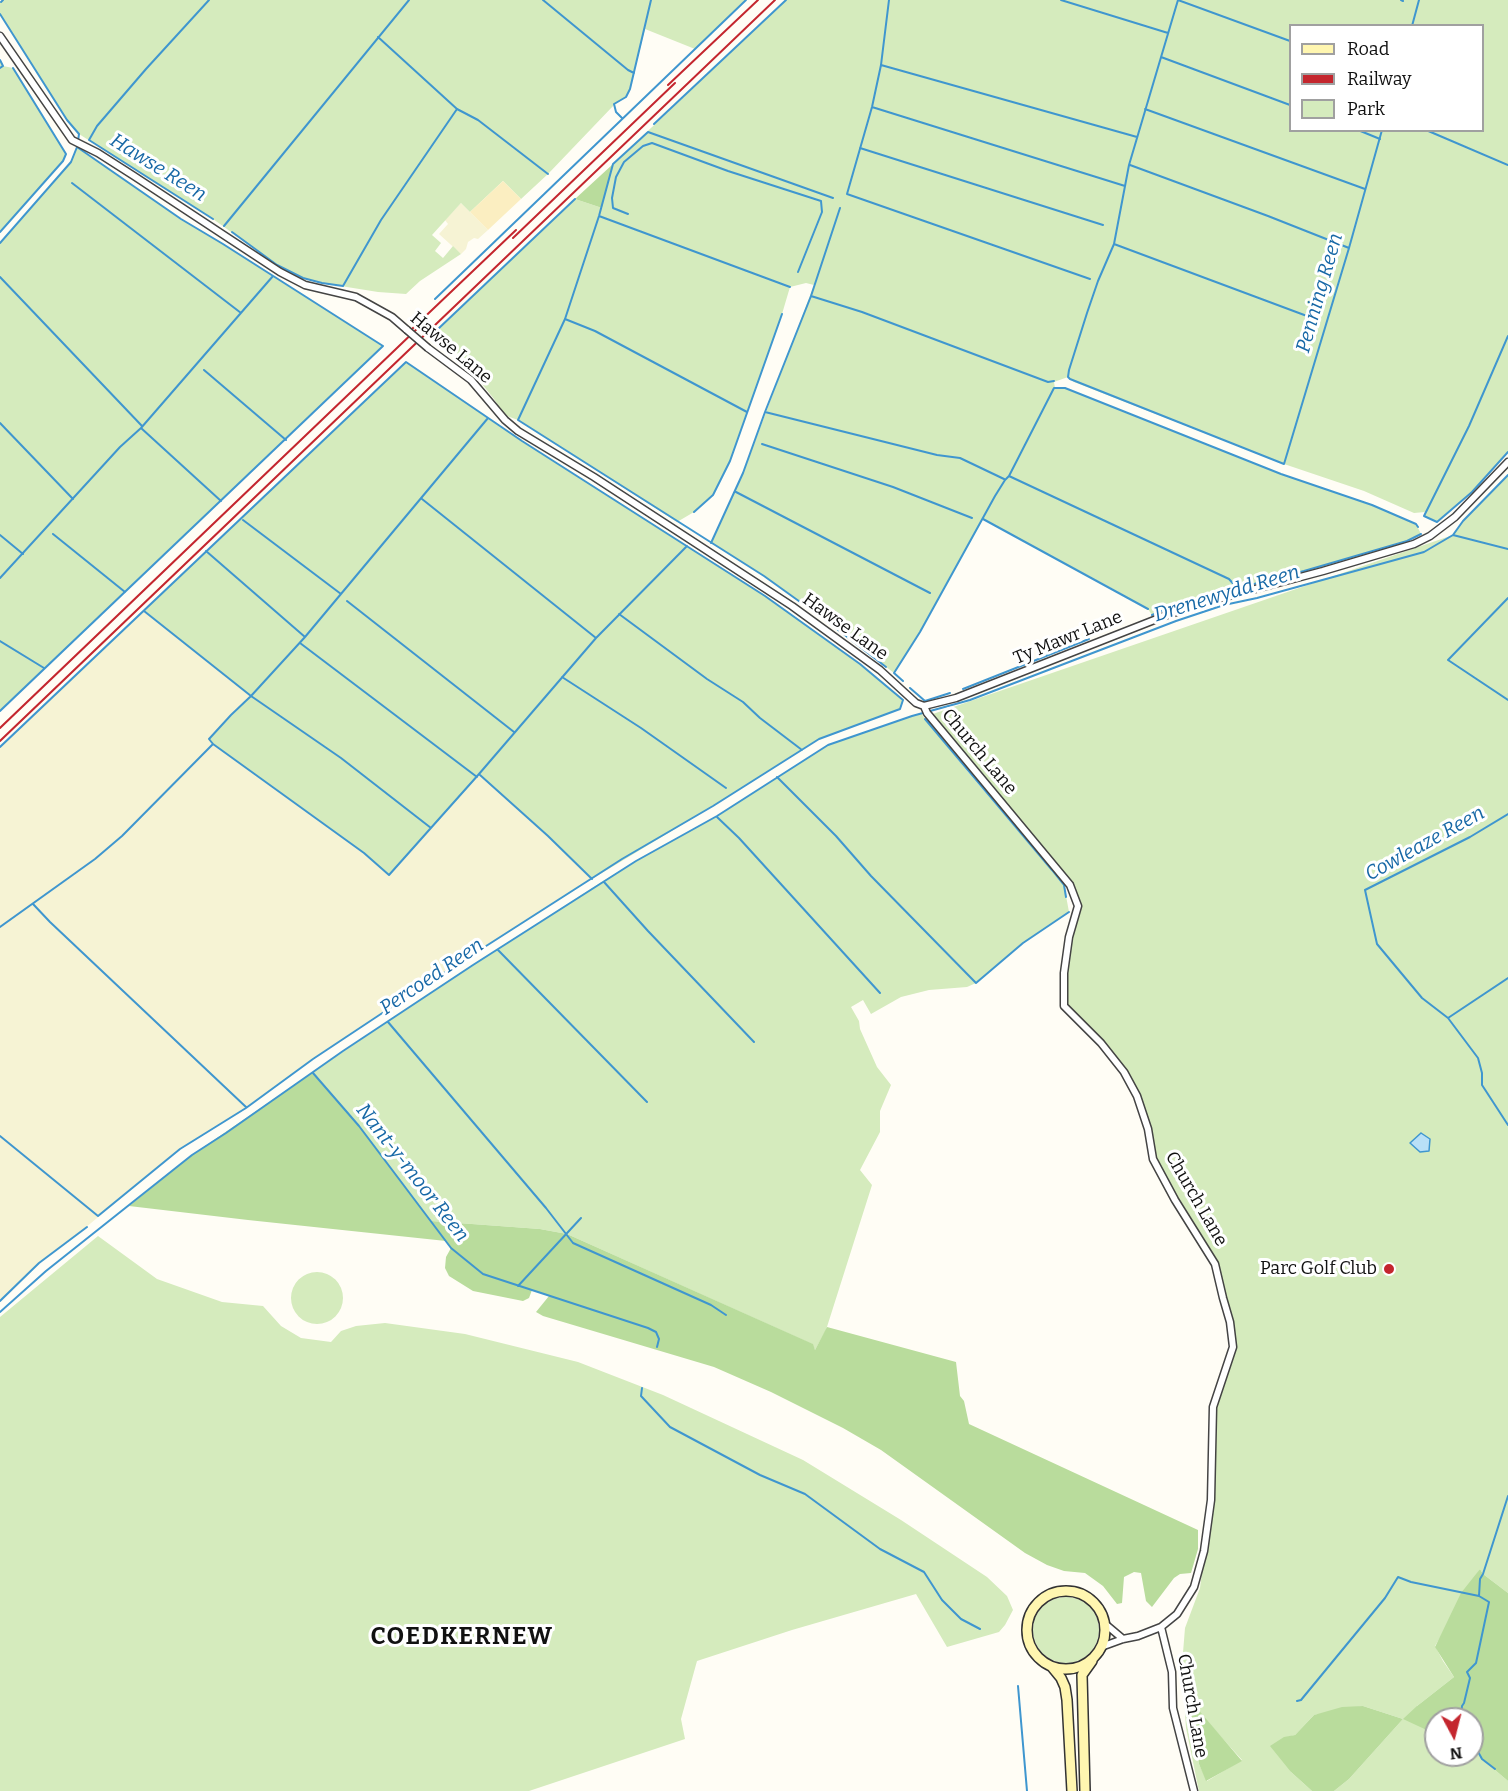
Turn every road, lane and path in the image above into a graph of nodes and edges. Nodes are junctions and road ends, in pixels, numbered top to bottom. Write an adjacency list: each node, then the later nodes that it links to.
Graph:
1 (0, 36): 3 (street, Hawse Lane, bridge)
2 (1508, 462): 3 (street, Ty Mawr Lane)
3 (924, 706): 5 (street, Church Lane)
4 (1104, 1623): 6 (street); 7 (street); 9 (street)
5 (1161, 1627): 6 (street, Church Lane); 12 (street, Church Lane)
6 (1123, 1639): 7 (street, Church Lane)
7 (1101, 1647): 8 (street)
8 (1095, 1657): 9 (street); 11 (street)
9 (1052, 1667): 10 (street)
10 (1072, 1791)
11 (1084, 1791)
12 (1194, 1791)

